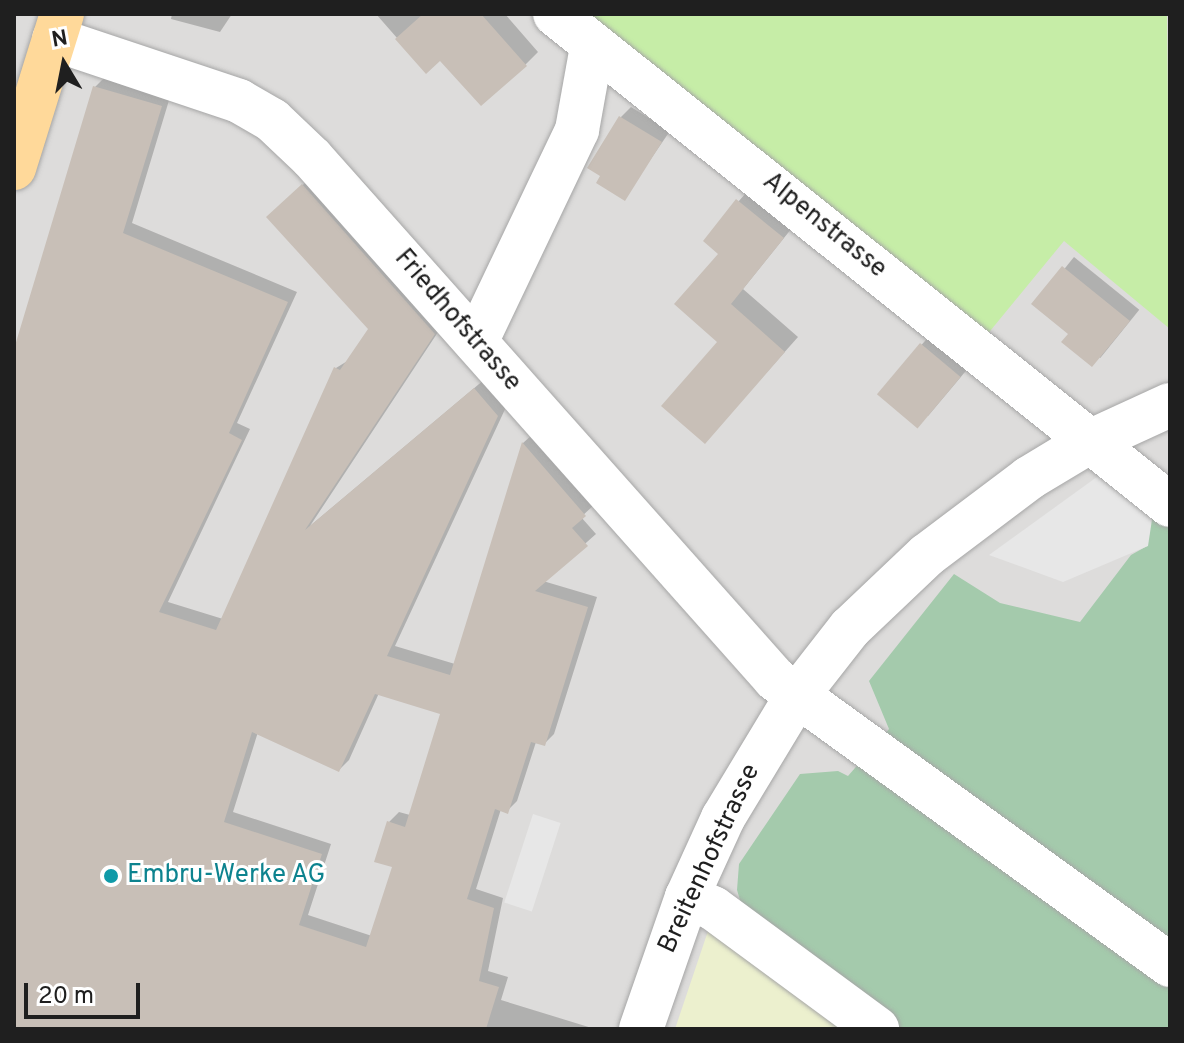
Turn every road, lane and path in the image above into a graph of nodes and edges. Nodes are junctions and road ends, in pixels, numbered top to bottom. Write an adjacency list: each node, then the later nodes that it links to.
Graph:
1 (555, 14): 3 (street, Alpenstrasse)
2 (58, 26): 4 (main road); 5 (street, Friedhofstrasse)
3 (592, 47): 5 (street); 7 (street, Alpenstrasse)
4 (14, 168)
5 (476, 342): 9 (street, Friedhofstrasse)
6 (1170, 405): 7 (street, Breitenhofstrasse)
7 (1089, 442): 8 (street, Alpenstrasse); 9 (street, Breitenhofstrasse)
8 (1170, 505)
9 (796, 697): 10 (street, Breitenhofstrasse); 11 (street, Friedhofstrasse)
10 (687, 897): 12 (street, Breitenhofstrasse); 13 (street)
11 (1170, 965)
12 (641, 1029)
13 (877, 1029)

